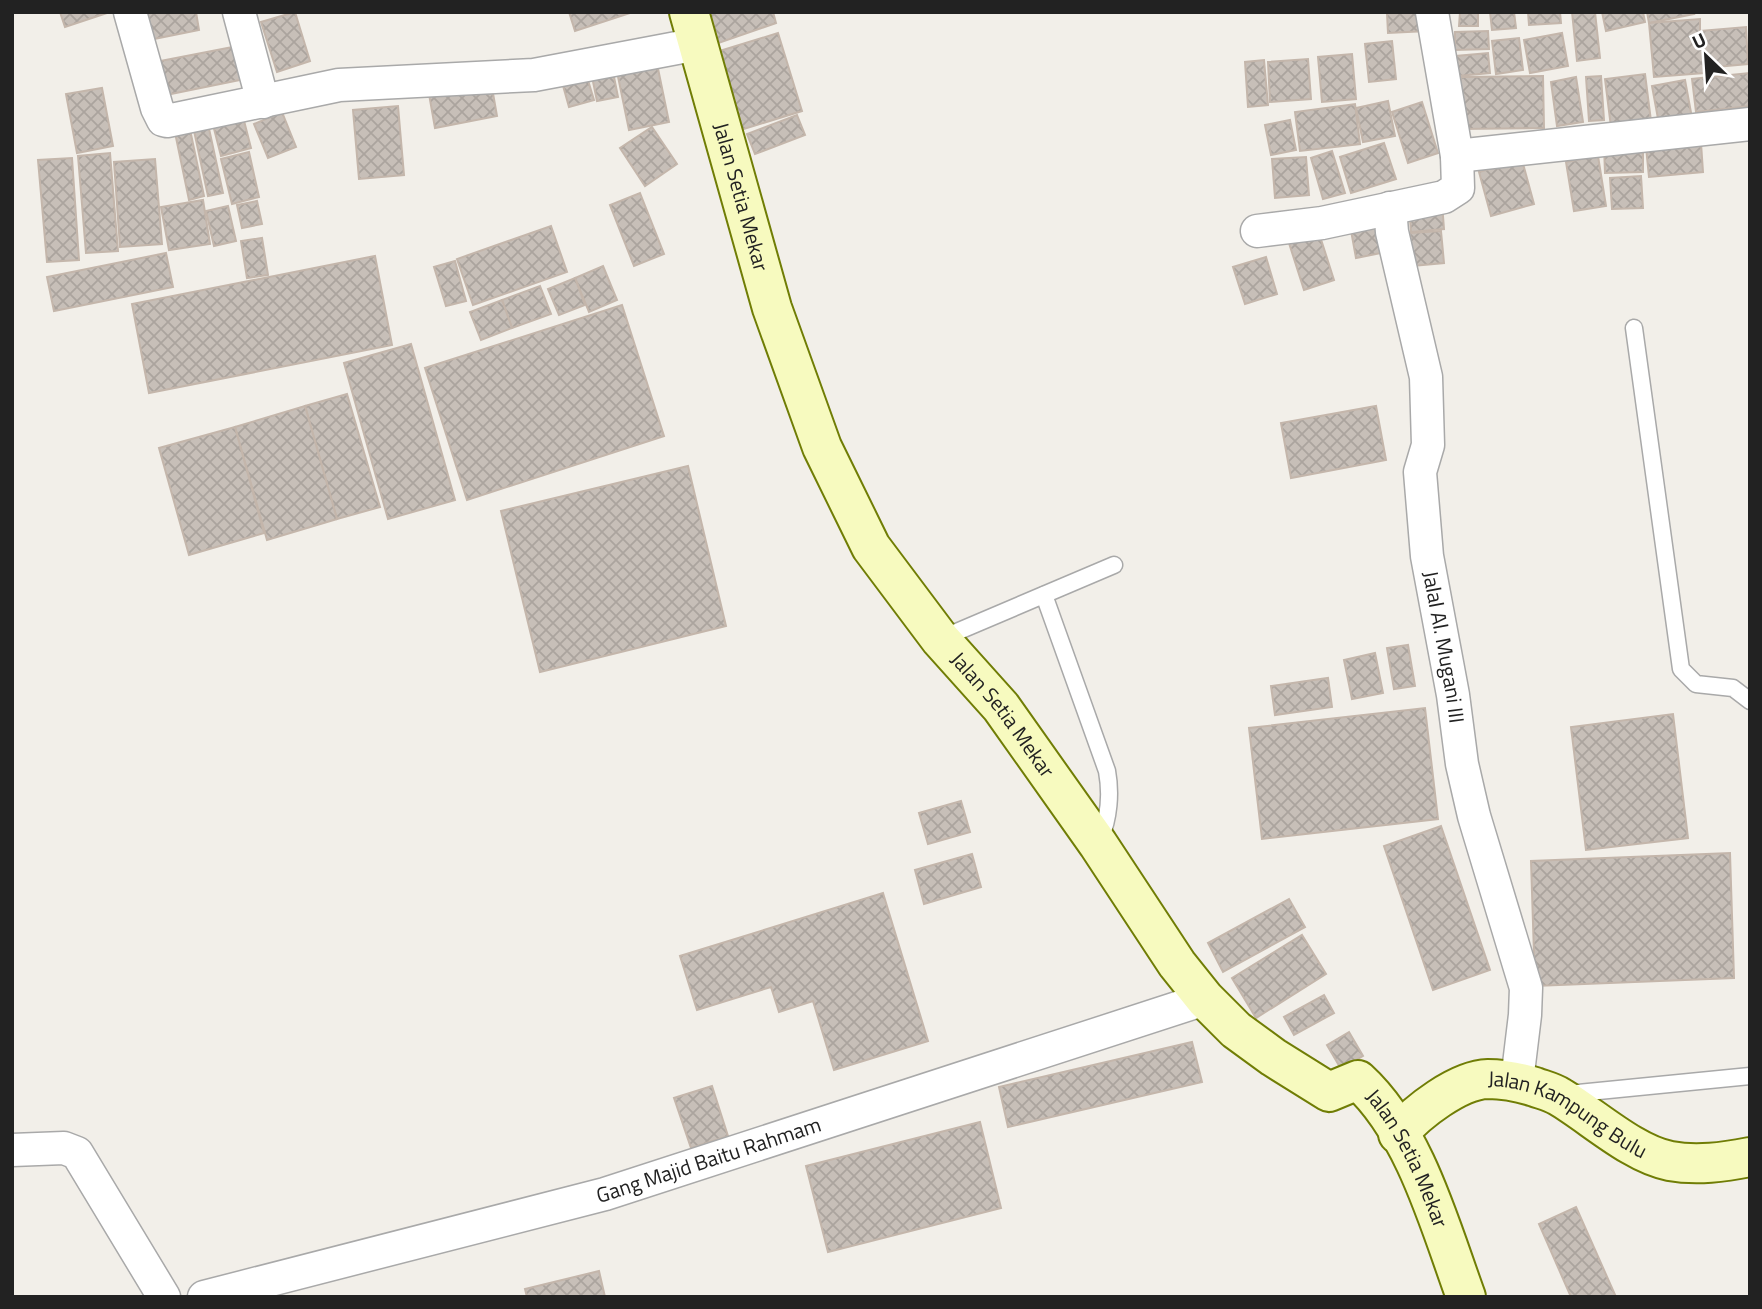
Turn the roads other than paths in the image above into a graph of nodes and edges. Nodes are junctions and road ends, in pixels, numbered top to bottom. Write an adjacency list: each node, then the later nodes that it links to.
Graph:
1 (130, 12): 5 (street)
2 (239, 12): 5 (street)
3 (1432, 12): 7 (street)
4 (694, 28): 5 (street); 13 (street, Jalan Setia Mekar)
5 (263, 102)
6 (1750, 124): 7 (street)
7 (1457, 156): 8 (street)
8 (1390, 208): 9 (street); 18 (street, Jalal Al. Mugani III)
9 (1257, 231)
10 (1634, 328): 14 (lane)
11 (1114, 565): 12 (lane)
12 (1044, 595): 13 (lane); 15 (lane)
13 (940, 639): 15 (street, Jalan Setia Mekar)
14 (1750, 701)
15 (1098, 844): 16 (street, Jalan Setia Mekar)
16 (1205, 999): 20 (street, Jalan Setia Mekar); 24 (street, Gang Majid Baitu Rahmam)
17 (1750, 1076): 19 (lane)
18 (1517, 1081): 19 (street, Jalan Kampung Bulu); 20 (street, Jalan Kampung Bulu)
19 (1557, 1095): 22 (street, Jalan Kampung Bulu)
20 (1398, 1134): 25 (street, Jalan Setia Mekar)
21 (12, 1150): 23 (street)
22 (1750, 1157)
23 (164, 1297)
24 (204, 1297)
25 (1466, 1297)

